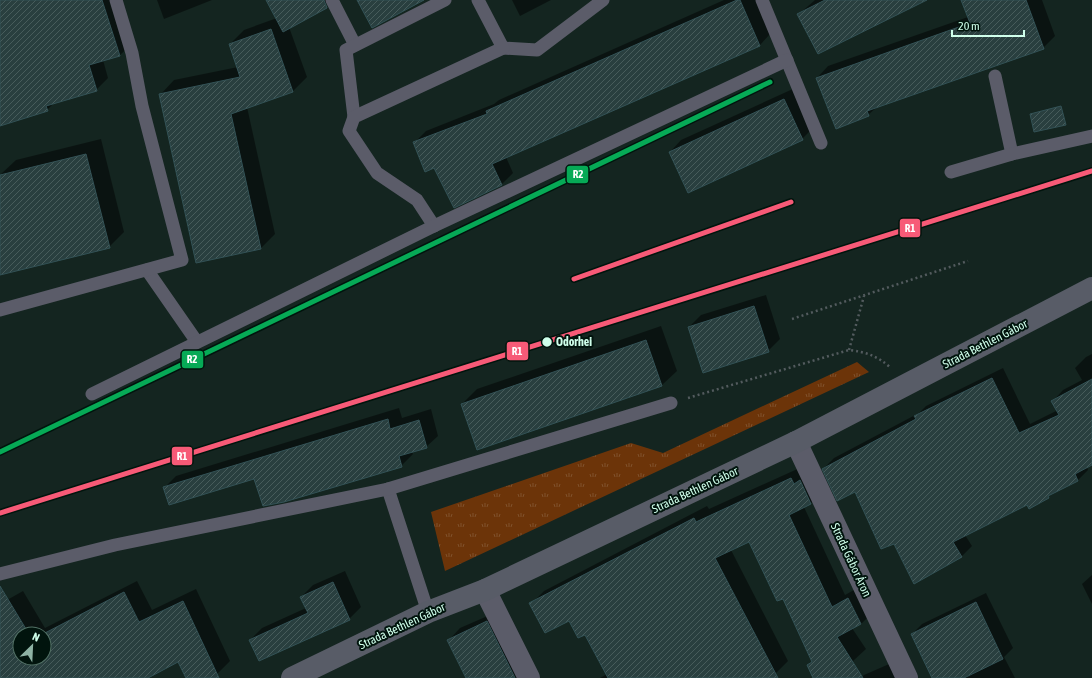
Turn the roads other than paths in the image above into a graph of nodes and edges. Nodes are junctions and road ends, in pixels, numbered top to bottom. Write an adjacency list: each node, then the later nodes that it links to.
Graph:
1 (116, 0): 17 (lane)
2 (332, 0): 7 (lane)
3 (445, 0): 7 (lane)
4 (478, 0): 8 (lane)
5 (603, 0): 8 (lane)
6 (762, 0): 9 (lane)
7 (355, 45): 11 (lane)
8 (503, 48): 11 (lane)
9 (787, 60): 13 (lane); 16 (lane)
10 (994, 76): 14 (lane)
11 (354, 117): 16 (lane)
12 (1092, 136): 14 (lane)
13 (821, 143)
14 (1012, 154): 15 (lane)
15 (951, 172)
16 (434, 226): 20 (lane)
17 (147, 270): 19 (lane); 20 (lane)
18 (1092, 288): 23 (main road, Strada Bethlen Gábor)
19 (0, 310)
20 (197, 342): 21 (lane)
21 (92, 394)
22 (671, 403): 24 (lane)
23 (796, 442): 26 (main road, Strada Bethlen Gábor); 30 (street, Strada Gábor Áron)
24 (388, 489): 25 (lane); 27 (lane)
25 (0, 574)
26 (485, 590): 27 (main road, Strada Bethlen Gábor); 29 (street)
27 (428, 612): 28 (main road, Strada Bethlen Gábor)
28 (292, 678)
29 (529, 678)
30 (907, 678)

